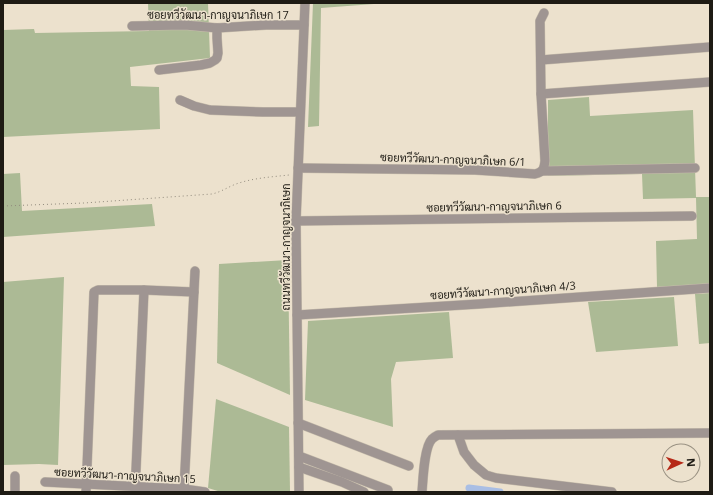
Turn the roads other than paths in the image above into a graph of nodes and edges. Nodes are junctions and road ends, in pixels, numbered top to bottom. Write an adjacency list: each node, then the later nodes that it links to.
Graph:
1 (304, 3): 3 (street, ถนนทวีวัฒนา-กาญจนาภิเษก)
2 (544, 13): 7 (street)
3 (304, 25): 5 (street, ซอยทวีวัฒนา-กาญจนาภิเษก 17); 12 (street, ถนนทวีวัฒนา-กาญจนาภิเษก)
4 (132, 26): 5 (street, ซอยทวีวัฒนา-กาญจนาภิเษก 17)
5 (217, 28): 8 (street)
6 (710, 47): 7 (street)
7 (540, 60): 10 (street)
8 (159, 70)
9 (710, 82): 10 (street)
10 (541, 94): 15 (street)
11 (180, 100): 12 (street)
12 (300, 112): 14 (street, ถนนทวีวัฒนา-กาญจนาภิเษก)
13 (695, 168): 15 (street, ซอยทวีวัฒนา-กาญจนาภิเษก 6/1)
14 (298, 171): 15 (street, ซอยทวีวัฒนา-กาญจนาภิเษก 6/1); 17 (street, ถนนทวีวัฒนา-กาญจนาภิเษก)
15 (542, 171)
16 (692, 216): 17 (street, ซอยทวีวัฒนา-กาญจนาภิเษก 6)
17 (296, 221): 22 (street, ถนนทวีวัฒนา-กาญจนาภิเษก)
18 (195, 271): 21 (street)
19 (710, 288): 22 (street, ซอยทวีวัฒนา-กาญจนาภิเษก 4/3)
20 (144, 290): 21 (street); 31 (street); 33 (street)
21 (194, 292): 32 (street)
22 (297, 315): 23 (street, ถนนทวีวัฒนา-กาญจนาภิเษก)
23 (298, 423): 26 (street, ถนนทวีวัฒนา-กาญจนาภิเษก); 27 (street)
24 (710, 433): 25 (street)
25 (458, 435): 39 (street); 40 (street)
26 (299, 456): 28 (street, ถนนทวีวัฒนา-กาญจนาภิเษก); 34 (street)
27 (409, 466)
28 (299, 467): 37 (street, ถนนทวีวัฒนา-กาญจนาภิเษก); 38 (street)
29 (15, 476): 35 (street)
30 (44, 482): 31 (street, ซอยทวีวัฒนา-กาญจนาภิเษก 15)
31 (86, 488): 33 (street, ซอยทวีวัฒนา-กาญจนาภิเษก 15)
32 (184, 489): 33 (street, ซอยทวีวัฒนา-กาญจนาภิเษก 15); 36 (street, ซอยทวีวัฒนา-กาญจนาภิเษก 15)
33 (135, 490)
34 (388, 490)
35 (15, 492)
36 (205, 492)
37 (299, 492)
38 (364, 492)
39 (422, 492)
40 (612, 492)

